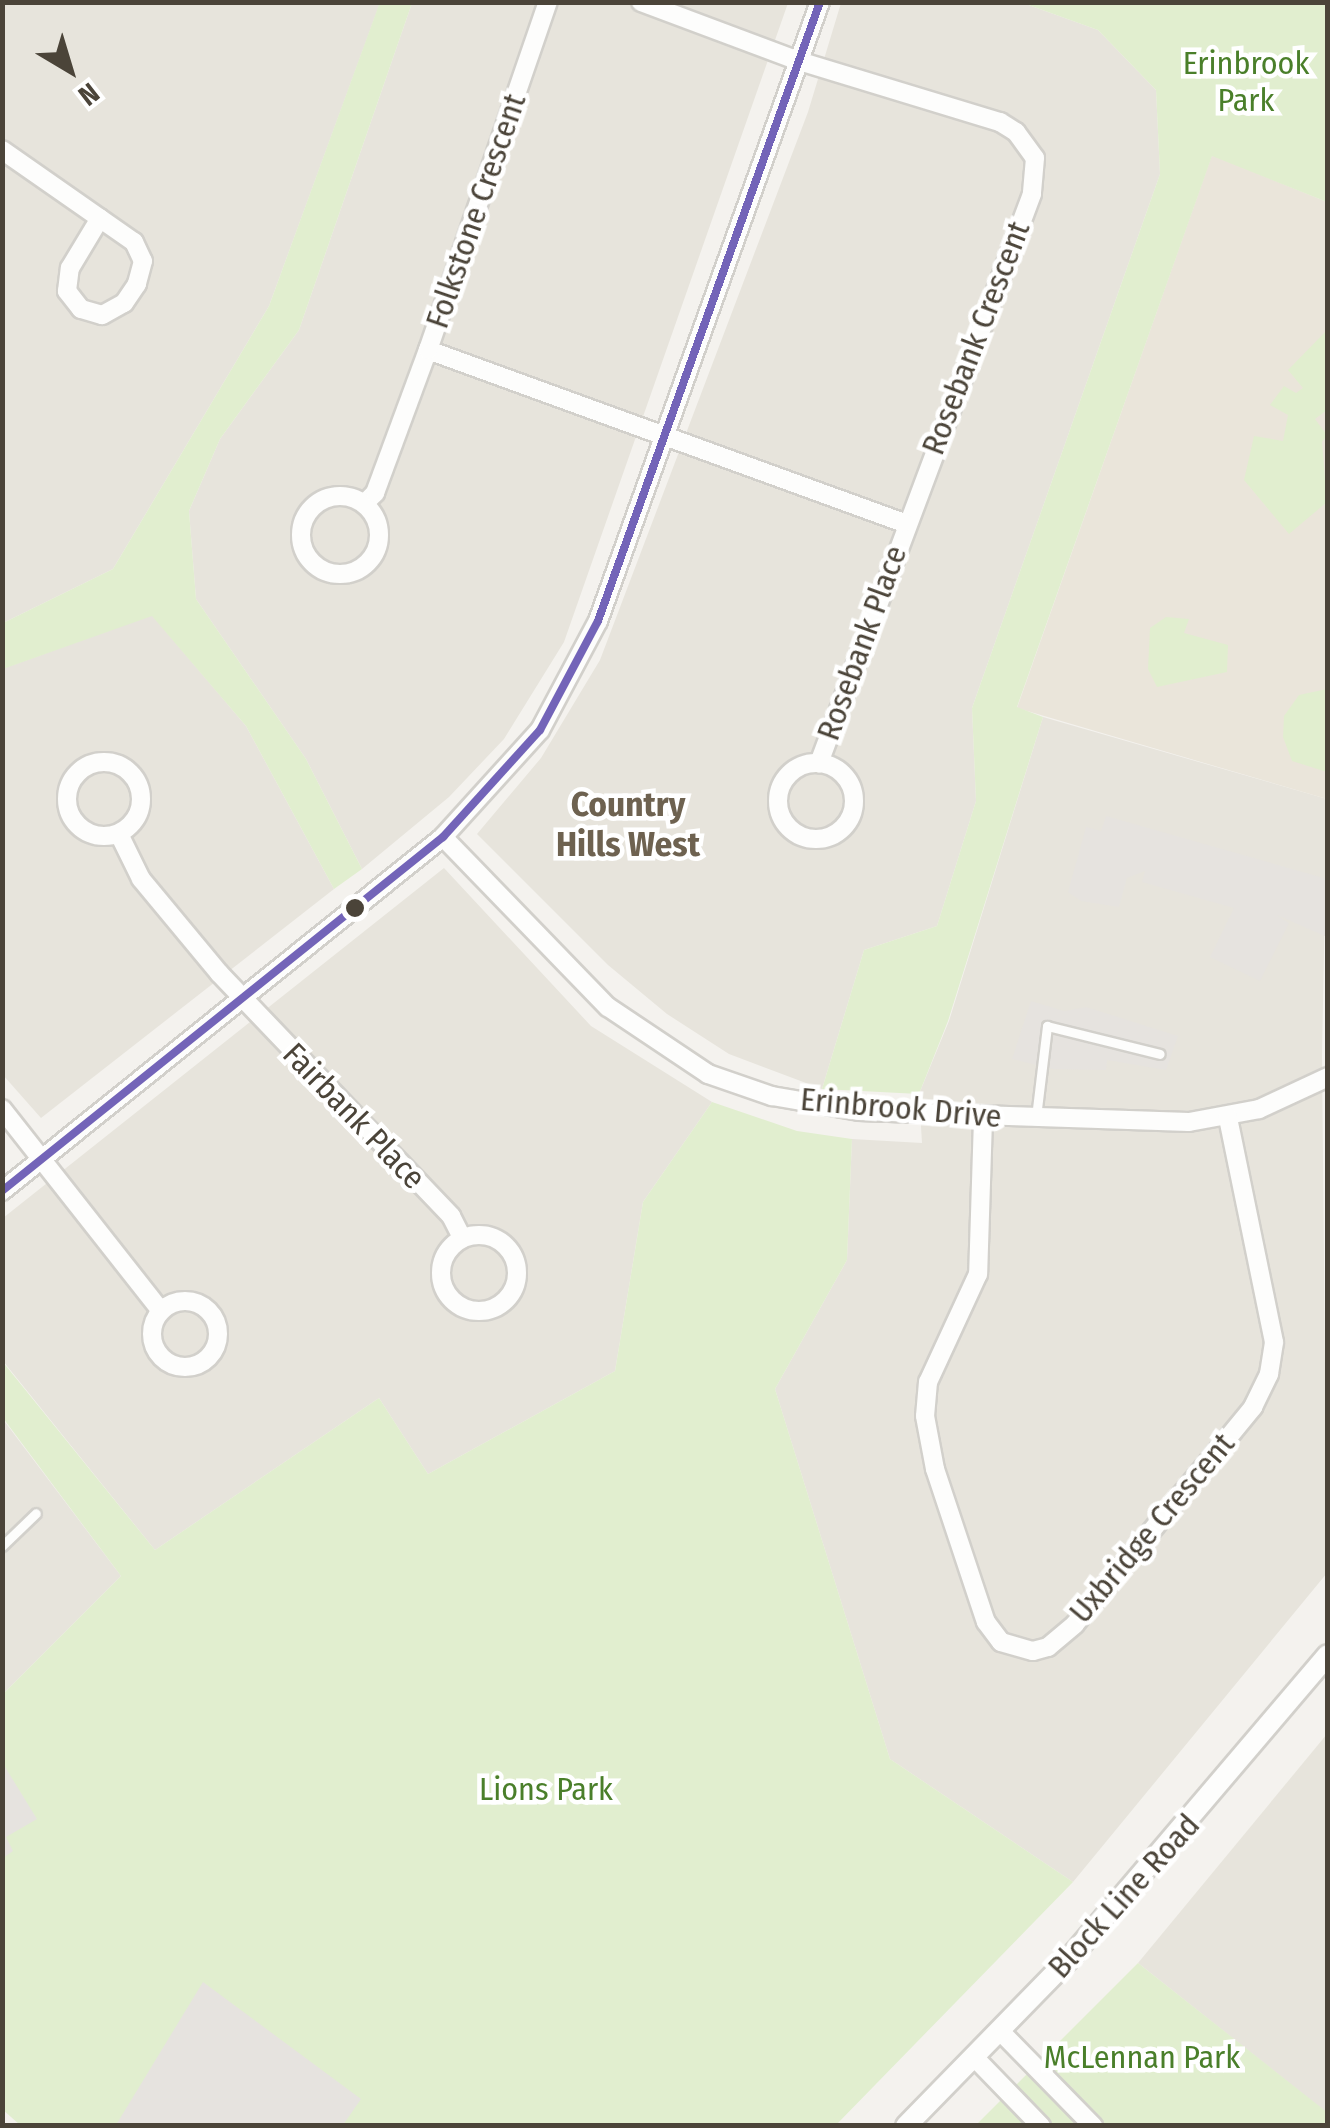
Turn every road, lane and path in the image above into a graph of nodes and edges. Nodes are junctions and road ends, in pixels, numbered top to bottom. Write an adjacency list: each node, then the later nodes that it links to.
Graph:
1 (548, 2): 7 (street, Folkstone Crescent)
2 (640, 2): 4 (street)
3 (820, 2): 4 (street)
4 (799, 61): 8 (street); 10 (street, Rosebank Crescent)
5 (2, 150): 6 (street)
6 (100, 218): 6 (street)
7 (428, 350): 8 (street, Folkstone Crescent); 9 (street)
8 (666, 434): 10 (street); 13 (street)
9 (364, 504): 9 (street)
10 (904, 523): 11 (street, Rosebank Place)
11 (819, 763): 11 (street, Rosebank Place)
12 (119, 834): 12 (street); 14 (street, Fairbank Place)
13 (442, 838): 14 (street); 20 (street, Erinbrook Drive)
14 (241, 998): 21 (street); 23 (street, Fairbank Place)
15 (1160, 1054): 18 (lane)
16 (1328, 1077): 19 (street, Erinbrook Drive)
17 (2, 1108): 21 (street)
18 (1036, 1117): 19 (street, Erinbrook Drive); 20 (street, Erinbrook Drive)
19 (1228, 1117): 20 (street, Uxbridge Crescent)
20 (983, 1119)
21 (43, 1159): 22 (street); 24 (street)
22 (2, 1191)
23 (462, 1238): 23 (street)
24 (161, 1311)
25 (36, 1513): 26 (lane)
26 (2, 1546)
27 (1328, 1655): 28 (street, Block Line Road)
28 (1001, 2032): 29 (street, Block Line Road); 32 (street)
29 (975, 2058): 30 (street, Block Line Road); 31 (street)
30 (906, 2126)
31 (1042, 2126)
32 (1094, 2126)

